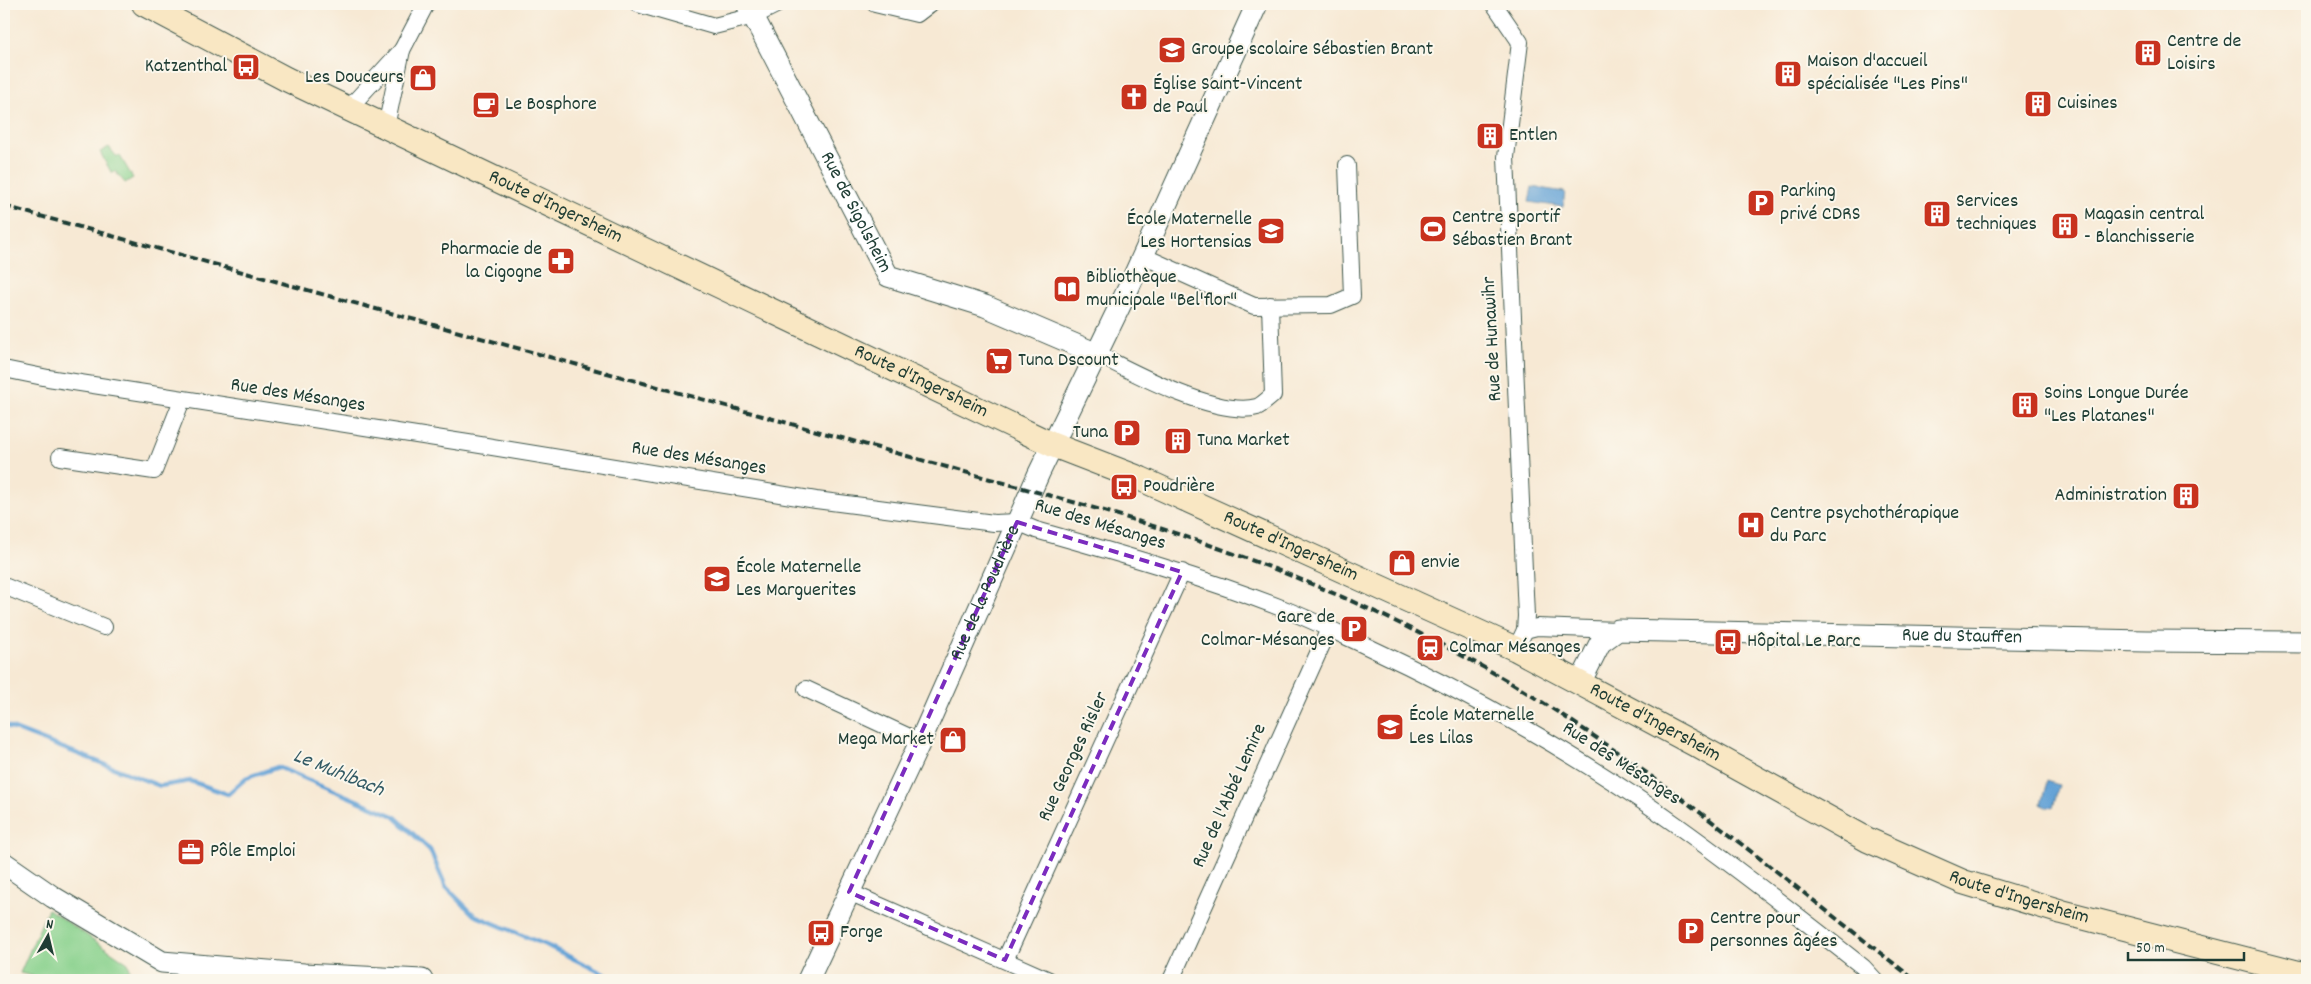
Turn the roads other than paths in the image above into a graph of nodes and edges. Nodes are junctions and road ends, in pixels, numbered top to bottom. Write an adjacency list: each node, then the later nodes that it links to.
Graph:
1 (144, 4): 11 (main road, Route d'Ingersheim)
2 (426, 4): 10 (street)
3 (638, 4): 9 (street)
4 (778, 4): 9 (street)
5 (875, 4): 6 (street)
6 (930, 4)
7 (1257, 4): 14 (street, Rue de la Poudrière)
8 (1494, 4): 27 (street, Rue de Hunawihr)
9 (750, 10): 16 (street, Rue de Sigolsheim)
10 (402, 50): 11 (street); 12 (street)
11 (348, 109): 12 (main road, Route d'Ingersheim)
12 (386, 127): 19 (main road, Route d'Ingersheim)
13 (1347, 165): 15 (street)
14 (1143, 256): 15 (street); 16 (street, Rue de la Poudrière)
15 (1270, 305): 16 (street)
16 (1097, 354): 19 (street, Rue de la Poudrière)
17 (4, 369): 18 (street, Rue des Mésanges)
18 (182, 400): 20 (street); 21 (street, Rue des Mésanges)
19 (1053, 445): 21 (street, Rue de la Poudrière); 27 (main road, Route d'Ingersheim)
20 (60, 457)
21 (1017, 522): 22 (street, Rue des Mésanges); 31 (street, Rue de la Poudrière)
22 (1182, 572): 25 (street, Rue des Mésanges); 34 (street, Rue Georges Risler)
23 (4, 586): 24 (street)
24 (104, 627)
25 (1329, 629): 42 (street, Rue de l'Abbé Lemire); 43 (street, Rue des Mésanges)
26 (1618, 630): 27 (street, Rue du Stauffen); 28 (street, Rue du Stauffen); 29 (street)
27 (1521, 640): 29 (main road, Route d'Ingersheim)
28 (2307, 642)
29 (1580, 683): 36 (main road, Route d'Ingersheim)
30 (806, 689): 31 (street)
31 (920, 742): 33 (street, Rue de la Poudrière)
32 (4, 863): 35 (street)
33 (849, 892): 34 (street); 40 (street, Rue de la Poudrière)
34 (1005, 960): 41 (street)
35 (162, 962): 37 (street); 38 (street)
36 (2307, 975)
37 (302, 977): 39 (street)
38 (204, 980)
39 (422, 980)
40 (808, 980)
41 (1049, 980)
42 (1170, 980)
43 (1875, 980)

